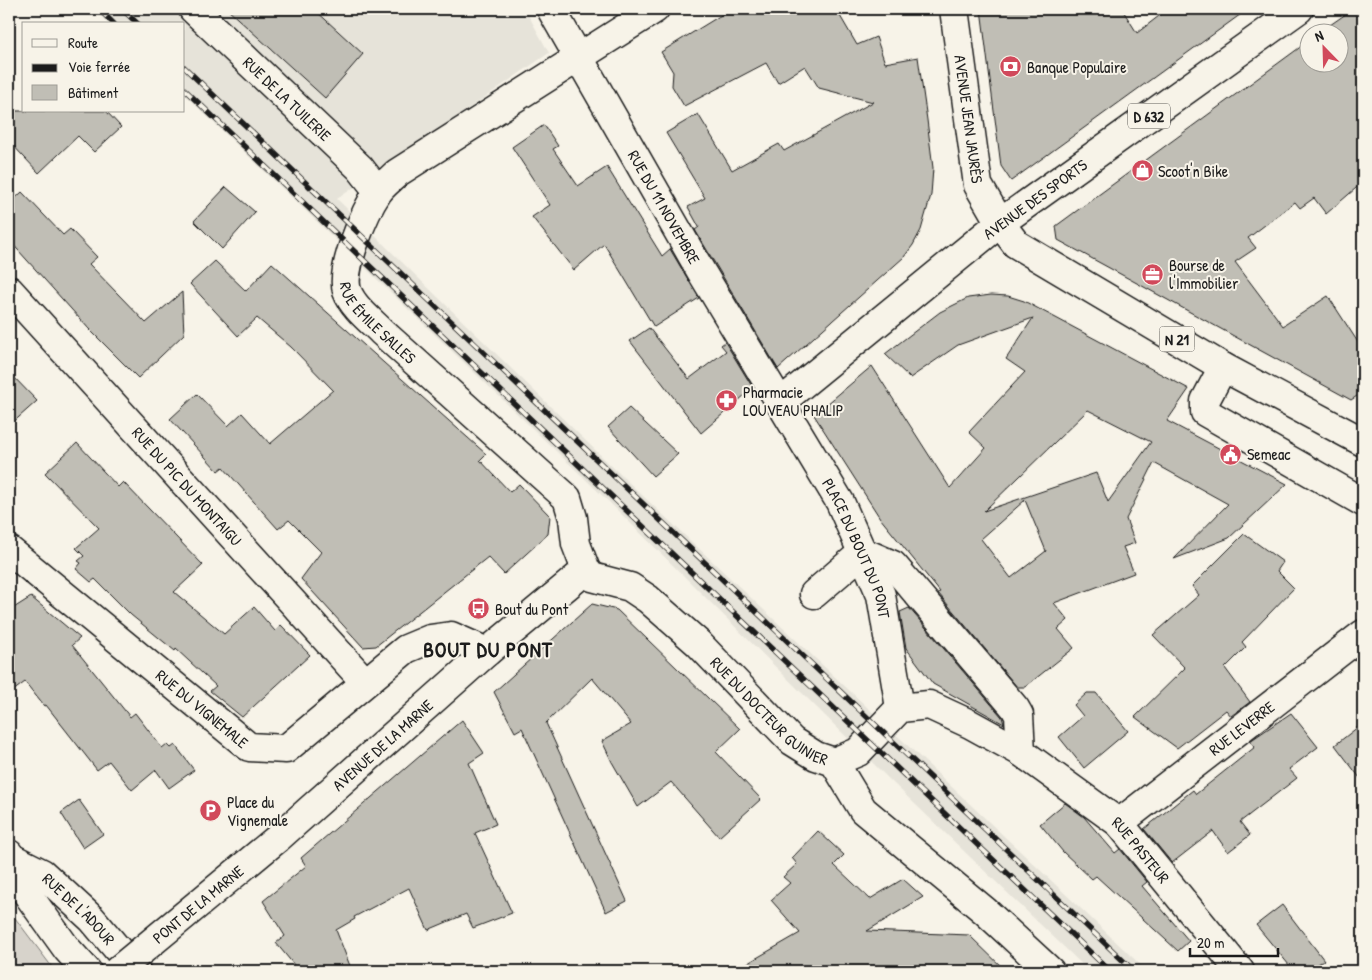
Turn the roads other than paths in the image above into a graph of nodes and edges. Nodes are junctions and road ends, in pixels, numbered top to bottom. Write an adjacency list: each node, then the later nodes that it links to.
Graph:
1 (193, 9): 7 (street, RUE DE LA TUILERIE)
2 (551, 9): 6 (street, RUE DU 11 NOVEMBRE)
3 (656, 9): 6 (street, RUE ÉMILE SALLES)
4 (954, 9): 8 (street, AVENUE JEAN JAURÈS / N 21)
5 (1299, 9): 8 (street, AVENUE DES SPORTS / D 632)
6 (579, 56): 7 (street, RUE ÉMILE SALLES); 11 (street, RUE DU 11 NOVEMBRE)
7 (378, 191): 16 (street, RUE ÉMILE SALLES)
8 (1000, 223): 10 (street, N 21); 11 (street, AVENUE DES SPORTS)
9 (9, 290): 20 (street, RUE DU PIC DU MONTAIGU)
10 (1223, 366): 12 (street, N 21); 13 (street)
11 (781, 402): 15 (street, PLACE DU BOUT DU PONT)
12 (1363, 442)
13 (1363, 502)
14 (9, 550): 20 (street, RUE DU VIGNEMALE)
15 (863, 552): 17 (street); 21 (street, PLACE DU BOUT DU PONT); 22 (street)
16 (586, 570): 19 (street); 23 (street, RUE DU DOCTEUR GUINIER)
17 (814, 594)
18 (1363, 634): 24 (street, RUE LEVERRE)
19 (487, 652): 20 (street, RUE DU VIGNEMALE); 25 (street, AVENUE DE LA MARNE)
20 (365, 682)
21 (896, 713): 22 (street, RUE PASTEUR); 23 (street)
22 (1021, 752): 24 (street, RUE PASTEUR)
23 (834, 762): 30 (street, RUE DU DOCTEUR GUINIER)
24 (1119, 823): 31 (street, RUE PASTEUR)
25 (278, 838): 28 (street, PONT DE LA MARNE, bridge)
26 (10, 856): 27 (street, RUE DE L'ADOUR); 29 (street, RUE DE L'ADOUR)
27 (86, 971)
28 (117, 971)
29 (136, 971)
30 (1050, 971)
31 (1240, 971)

